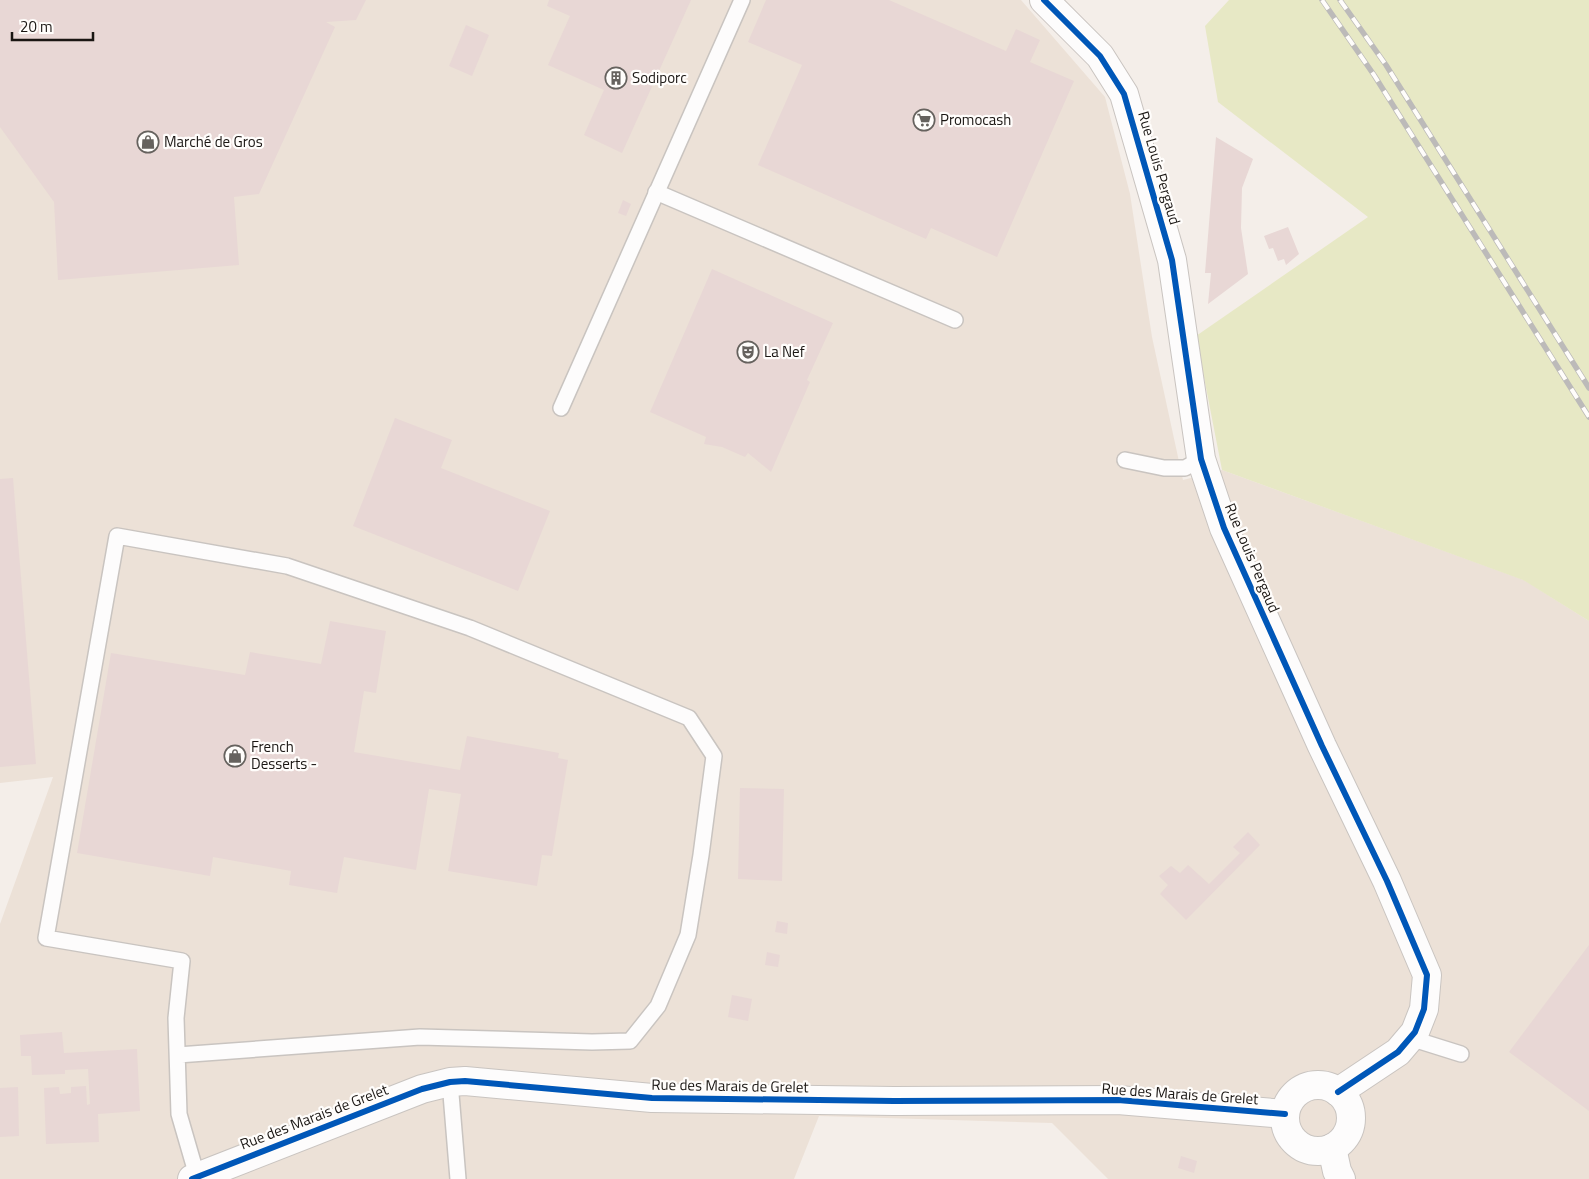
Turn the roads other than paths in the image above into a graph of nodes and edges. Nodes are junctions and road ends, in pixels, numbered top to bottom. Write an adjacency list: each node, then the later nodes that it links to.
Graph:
1 (742, 0): 3 (lane)
2 (1044, 0): 6 (street, Rue Louis Pergaud)
3 (656, 192): 4 (lane); 5 (lane)
4 (954, 320)
5 (560, 408)
6 (1201, 459): 7 (lane); 8 (street, Rue Louis Pergaud)
7 (1124, 460)
8 (1410, 1038): 9 (lane); 12 (street, Rue Louis Pergaud)
9 (1461, 1054)
10 (178, 1055): 10 (lane); 15 (lane)
11 (450, 1082): 13 (street, Rue des Marais de Grelet); 15 (street, Rue des Marais de Grelet); 16 (lane)
12 (1338, 1092): 13 (street); 14 (street)
13 (1285, 1114): 14 (street)
14 (1332, 1148): 17 (street)
15 (195, 1178)
16 (458, 1179)
17 (1341, 1179)

